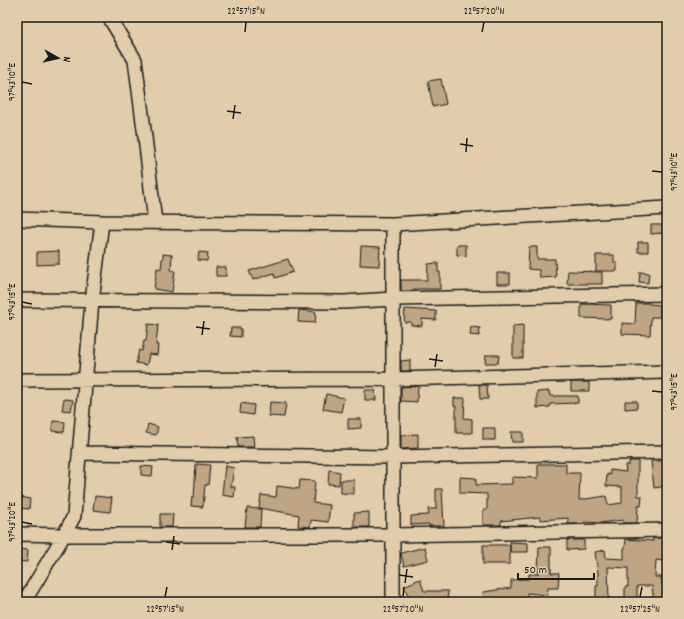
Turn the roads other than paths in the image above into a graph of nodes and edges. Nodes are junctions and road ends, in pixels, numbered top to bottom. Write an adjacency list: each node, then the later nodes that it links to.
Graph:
1 (108, 17): 5 (street)
2 (667, 208): 6 (street)
3 (17, 219): 4 (street)
4 (102, 222): 5 (street); 10 (street)
5 (155, 222): 6 (street)
6 (393, 224): 8 (street)
7 (667, 294): 8 (street)
8 (393, 299): 10 (street); 12 (street)
9 (17, 300): 10 (street)
10 (92, 301): 14 (street)
11 (667, 372): 12 (street)
12 (393, 378): 14 (street); 17 (street)
13 (17, 380): 14 (street)
14 (85, 380): 16 (street)
15 (667, 452): 17 (street)
16 (80, 453): 17 (street); 20 (street)
17 (393, 457): 21 (street)
18 (667, 530): 21 (street)
19 (17, 534): 20 (street)
20 (64, 535): 21 (street); 22 (street)
21 (392, 535): 23 (street)
22 (24, 602)
23 (393, 602)

